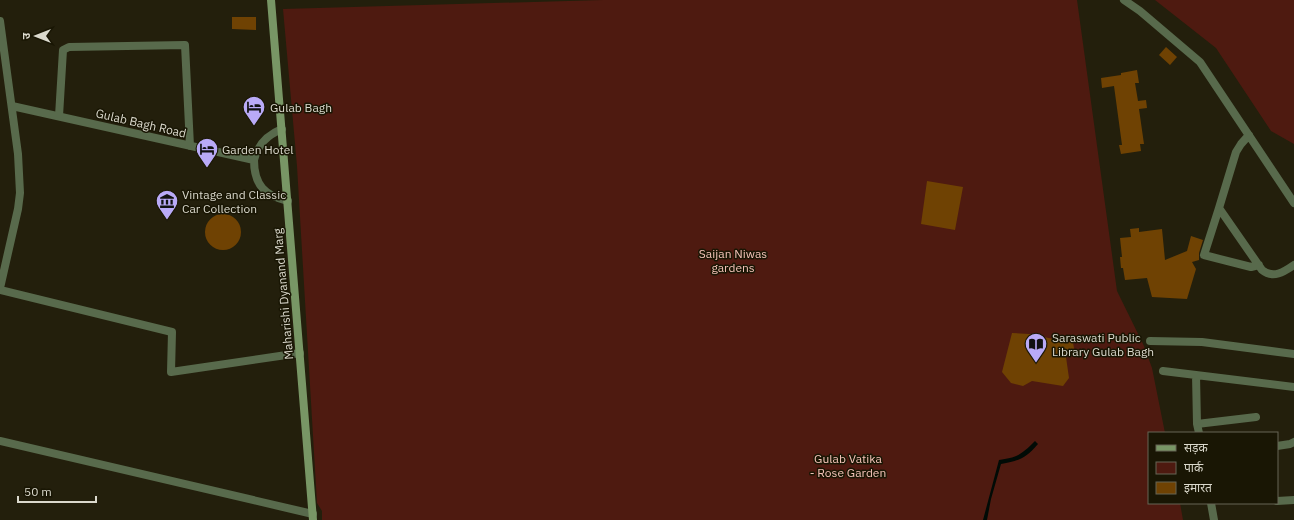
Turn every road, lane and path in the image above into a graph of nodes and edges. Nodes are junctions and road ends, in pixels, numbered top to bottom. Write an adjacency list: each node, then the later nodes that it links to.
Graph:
1 (271, 0): 6 (main road, Maharishi Dyanand Marg)
2 (1124, 0): 7 (street)
3 (0, 21): 4 (street)
4 (12, 106): 5 (street, Gulab Bagh Road); 16 (street)
5 (59, 116): 8 (street, Gulab Bagh Road); 8 (street)
6 (282, 129): 9 (street); 11 (main road, Maharishi Dyanand Marg)
7 (1249, 135): 10 (street); 13 (street)
8 (190, 146): 9 (street, Gulab Bagh Road)
9 (254, 160): 11 (street)
10 (1290, 191): 12 (street)
11 (288, 201): 18 (main road, Maharishi Dyanand Marg)
12 (1294, 203)
13 (1219, 208): 14 (street); 14 (street)
14 (1259, 265): 15 (street)
15 (1294, 265)
16 (0, 289): 18 (street)
17 (1150, 341): 19 (street)
18 (300, 353): 32 (main road, Maharishi Dyanand Marg)
19 (1294, 354)
20 (1163, 371): 21 (street)
21 (1196, 375): 22 (street); 24 (street)
22 (1294, 387)
23 (1256, 417): 24 (street)
24 (1197, 424): 25 (street)
25 (1199, 432)
26 (0, 441): 32 (street)
27 (1294, 442): 28 (street)
28 (1278, 446)
29 (1294, 500): 30 (street)
30 (1278, 501)
31 (1211, 504): 33 (street)
32 (313, 517)
33 (1214, 520)

